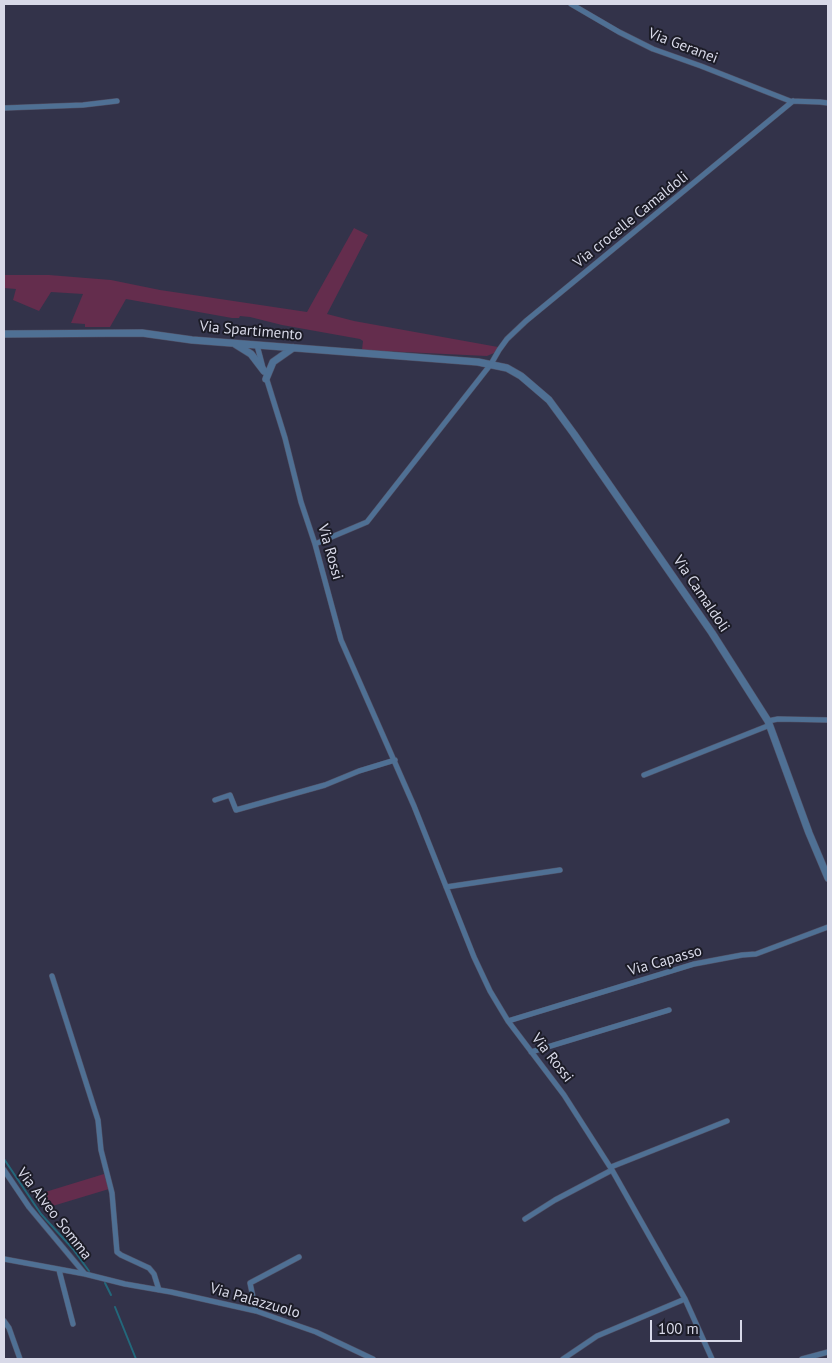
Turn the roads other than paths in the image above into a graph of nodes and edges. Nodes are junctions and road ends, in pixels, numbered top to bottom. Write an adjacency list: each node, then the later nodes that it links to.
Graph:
1 (571, 4): 3 (street, Via Geranei)
2 (118, 101): 5 (street)
3 (792, 101): 4 (street, Via Geranei); 10 (street, Via crocelle Camaldoli)
4 (828, 104)
5 (4, 108)
6 (4, 334): 7 (street, Via Spartimento)
7 (233, 343): 8 (street, Via Spartimento); 11 (street)
8 (257, 345): 9 (street, Via Spartimento); 11 (street, Via Rossi)
9 (293, 348): 10 (street, Via Spartimento); 12 (street)
10 (493, 365): 13 (street, Via crocelle Camaldoli); 15 (street, Via Camaldoli)
11 (264, 371): 12 (street, Via Rossi)
12 (266, 379): 13 (street, Via Rossi)
13 (315, 544): 16 (street, Via Rossi)
14 (828, 720): 15 (street)
15 (769, 723): 17 (street); 20 (street, Via Camaldoli)
16 (394, 760): 18 (street); 21 (street, Via Rossi)
17 (644, 775)
18 (214, 800)
19 (560, 870): 21 (street)
20 (828, 878)
21 (446, 887): 25 (street, Via Rossi)
22 (828, 926): 25 (street, Via Capasso)
23 (52, 976): 35 (street)
24 (669, 1010): 26 (street)
25 (508, 1021): 26 (street, Via Rossi)
26 (531, 1052): 28 (street, Via Rossi)
27 (727, 1121): 28 (street)
28 (612, 1169): 30 (street); 36 (street, Via Rossi)
29 (4, 1170): 34 (street, Via Alveo Somma)
30 (525, 1219)
31 (299, 1257): 37 (street)
32 (4, 1260): 33 (street, Via Palazzuolo)
33 (59, 1270): 34 (street, Via Palazzuolo); 39 (street)
34 (85, 1274): 35 (street, Via Palazzuolo)
35 (159, 1290): 37 (street, Via Palazzuolo)
36 (685, 1299): 43 (street); 44 (street, Via Rossi)
37 (256, 1312): 42 (street, Via Palazzuolo)
38 (4, 1321): 41 (street)
39 (73, 1324)
40 (828, 1352): 45 (street)
41 (20, 1359)
42 (372, 1359)
43 (563, 1359)
44 (712, 1359)
45 (802, 1359)

